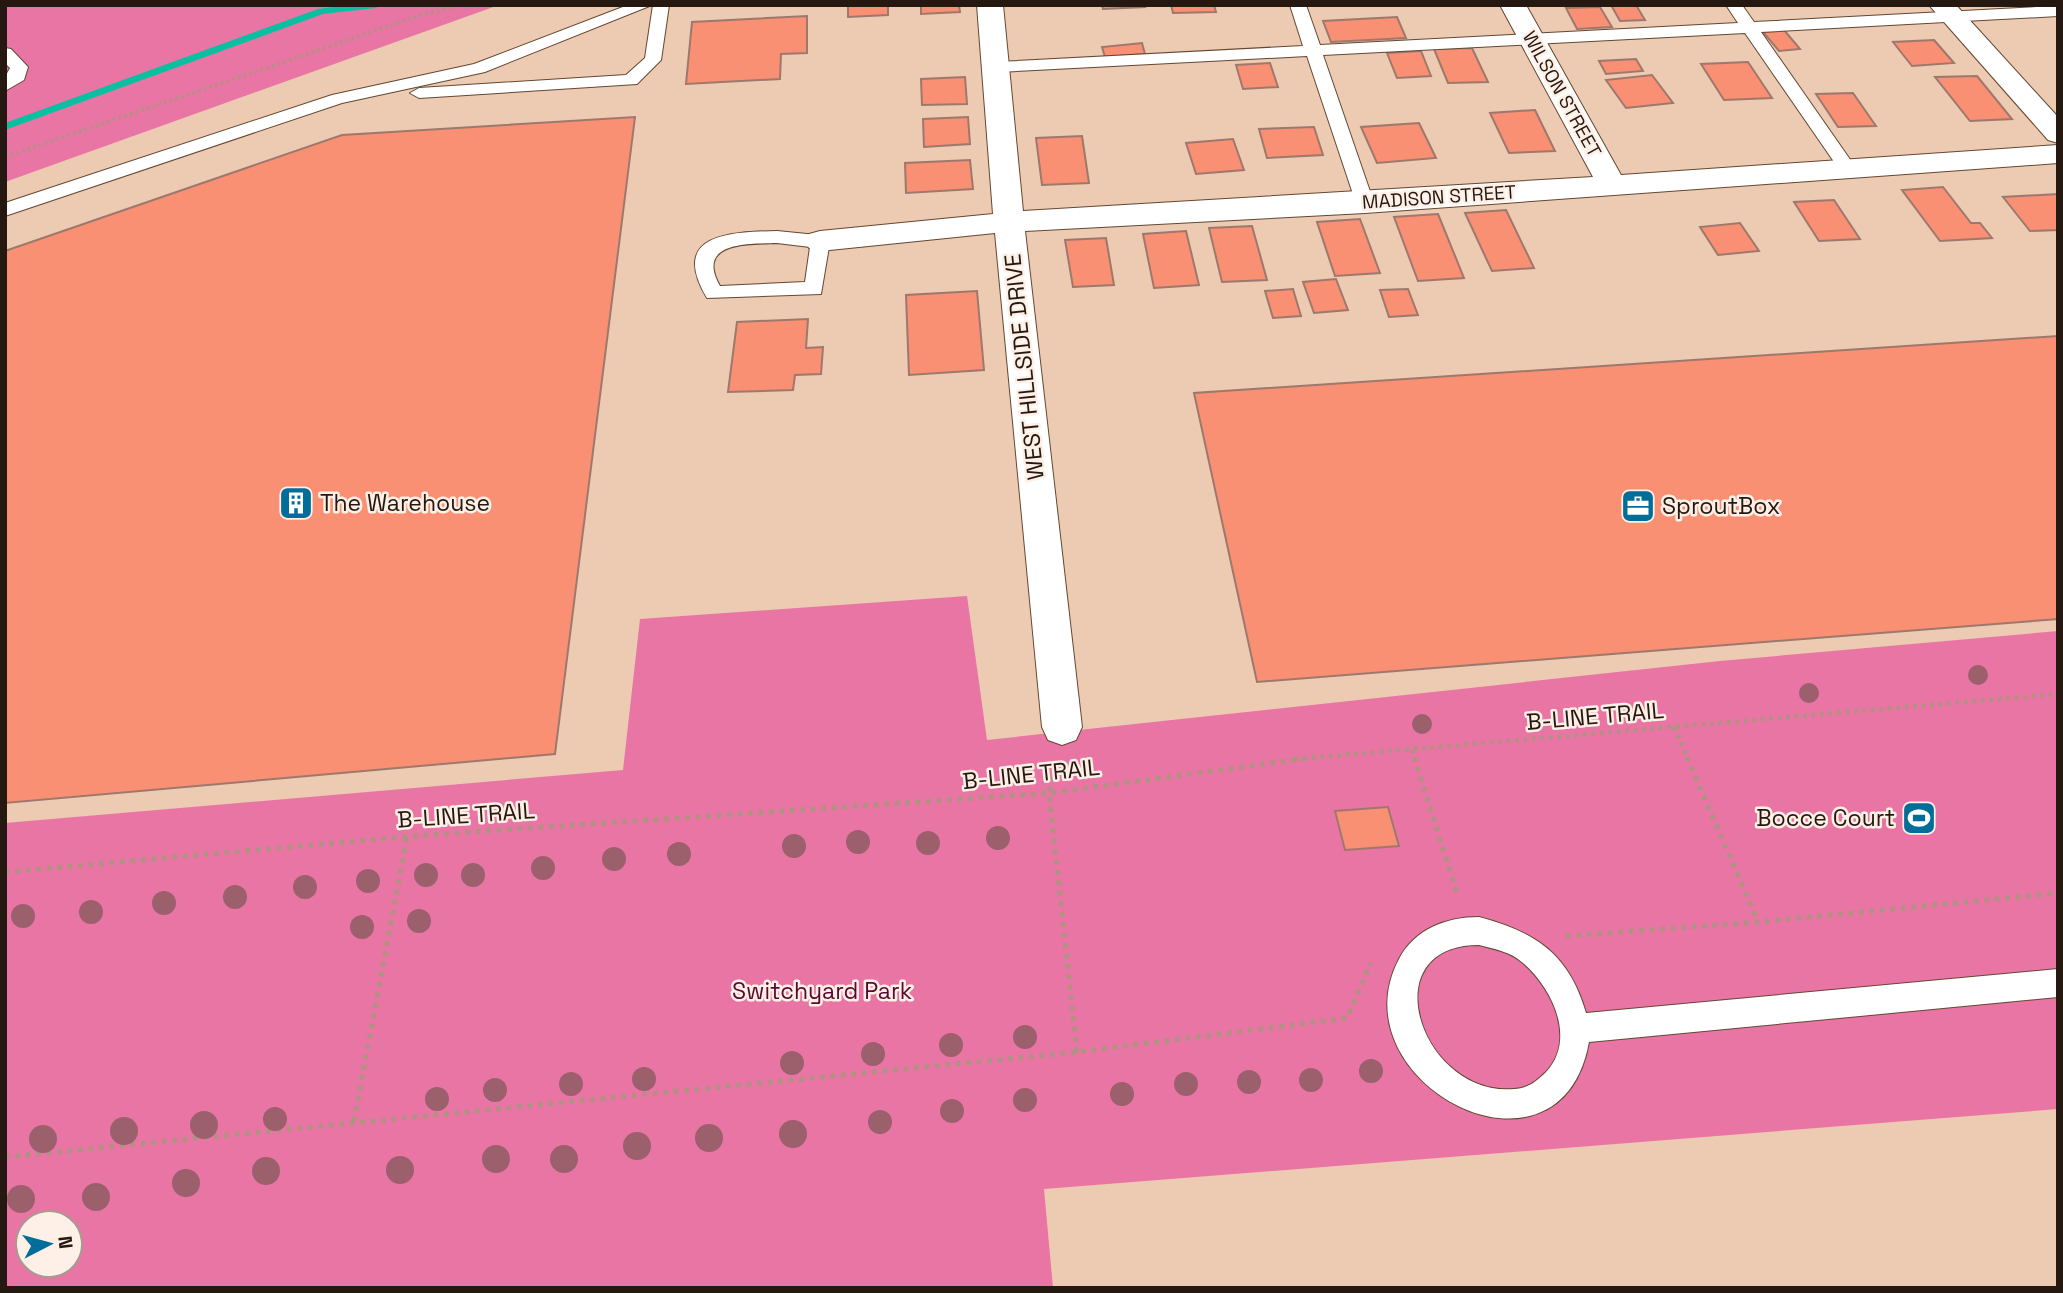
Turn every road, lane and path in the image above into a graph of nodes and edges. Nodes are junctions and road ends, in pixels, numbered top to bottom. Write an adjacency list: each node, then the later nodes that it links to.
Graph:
1 (463, 5): 19 (path)
2 (644, 5): 16 (lane)
3 (661, 5): 16 (lane)
4 (990, 5): 14 (street, WEST HILLSIDE DRIVE)
5 (1298, 5): 12 (lane)
6 (1513, 5): 11 (street, WILSON STREET)
7 (1734, 5): 10 (lane)
8 (2058, 10): 9 (lane)
9 (1947, 11): 10 (lane); 17 (street)
10 (1750, 27): 11 (lane); 20 (lane)
11 (1532, 39): 12 (lane); 21 (street, WILSON STREET)
12 (1313, 50): 14 (lane); 22 (lane)
13 (5, 53): 15 (lane)
14 (998, 67): 24 (street, WEST HILLSIDE DRIVE)
15 (5, 86)
16 (338, 99): 23 (lane)
17 (2058, 134)
18 (2058, 154): 20 (street, MADISON STREET)
19 (5, 157)
20 (1847, 168): 21 (street, MADISON STREET)
21 (1611, 183): 22 (street, MADISON STREET)
22 (1365, 202): 24 (street, MADISON STREET)
23 (5, 210)
24 (1009, 222): 25 (street, MADISON STREET); 27 (street, WEST HILLSIDE DRIVE)
25 (820, 241): 25 (lane)
26 (2058, 694): 28 (path, B-LINE TRAIL)
27 (1062, 727)
28 (1674, 727): 29 (path, B-LINE TRAIL); 35 (path)
29 (1412, 750): 30 (path, B-LINE TRAIL); 34 (path)
30 (1049, 793): 31 (path, B-LINE TRAIL); 40 (path)
31 (407, 836): 32 (path, B-LINE TRAIL); 41 (path)
32 (5, 872)
33 (2058, 893): 35 (path)
34 (1451, 904)
35 (1758, 922): 36 (path)
36 (1554, 936)
37 (1376, 952): 40 (path)
38 (2058, 983): 39 (lane)
39 (1576, 1029): 39 (lane)
40 (1077, 1052): 41 (path)
41 (354, 1121): 42 (path)
42 (5, 1157)

